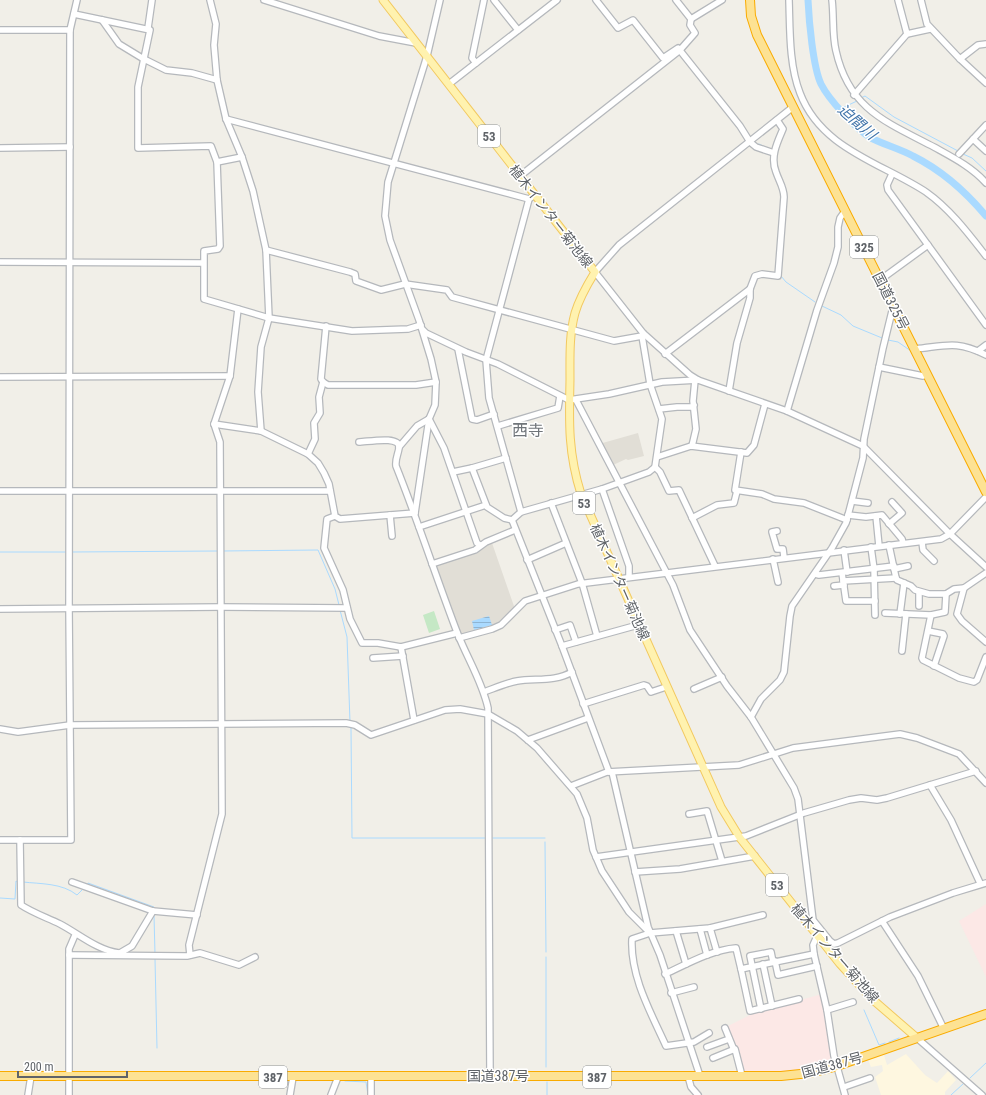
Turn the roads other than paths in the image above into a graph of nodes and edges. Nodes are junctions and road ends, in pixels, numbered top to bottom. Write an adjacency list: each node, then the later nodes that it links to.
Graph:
1 (78, 0): 18 (street)
2 (152, 0): 21 (street)
3 (210, 0): 34 (street)
4 (264, 0): 27 (street)
5 (383, 0): 27 (main road, 植木インター菊池線 / 53)
6 (440, 0): 30 (street)
7 (484, 0): 33 (street)
8 (494, 0): 25 (street)
9 (557, 0): 25 (street)
10 (596, 0): 29 (street)
11 (676, 0): 19 (street)
12 (722, 0): 19 (street)
13 (750, 0): 38 (highway, 国道325号 / 325)
14 (788, 0): 52 (street)
15 (832, 0): 37 (street)
16 (898, 0): 26 (street)
17 (921, 0): 22 (street)
18 (74, 14): 20 (street); 24 (street)
19 (691, 19): 29 (street)
20 (102, 20): 21 (street); 31 (street)
21 (148, 28): 31 (street)
22 (930, 28): 26 (street); 32 (street)
23 (0, 30): 24 (street)
24 (70, 30): 44 (street)
25 (518, 30): 33 (street)
26 (907, 34): 37 (street)
27 (416, 43): 30 (main road, 植木インター菊池線 / 53)
28 (986, 44): 32 (street)
29 (680, 50): 43 (street); 53 (street)
30 (427, 56): 36 (main road, 植木インター菊池線 / 53); 51 (street)
31 (144, 58): 34 (street); 50 (street)
32 (960, 59): 35 (street)
33 (476, 63): 36 (street)
34 (217, 80): 39 (street)
35 (986, 83)
36 (449, 84): 53 (main road, 植木インター菊池線 / 53)
37 (854, 95): 54 (street)
38 (793, 107): 40 (street); 56 (highway, 国道325号 / 325)
39 (226, 119): 49 (street); 51 (street)
40 (778, 120): 43 (street); 47 (street)
41 (986, 125): 42 (street)
42 (973, 139): 46 (street); 48 (street)
43 (750, 142): 47 (street); 63 (street)
44 (70, 147): 45 (street); 60 (street)
45 (0, 148)
46 (986, 151)
47 (774, 153): 66 (street)
48 (959, 154)
49 (242, 157): 50 (street); 58 (street)
50 (217, 162): 62 (street)
51 (393, 163): 55 (street); 65 (street)
52 (892, 174): 57 (street); 59 (street)
53 (520, 176): 55 (main road, 植木インター菊池線 / 53)
54 (986, 183)
55 (532, 197): 63 (main road, 植木インター菊池線 / 53); 69 (street)
56 (845, 211): 64 (highway, 国道325号 / 325); 98 (street)
57 (928, 245): 64 (street); 72 (street)
58 (266, 250): 65 (street); 70 (street)
59 (986, 256)
60 (70, 261): 61 (street); 62 (street); 87 (street)
61 (0, 262)
62 (204, 262): 68 (street)
63 (595, 272): 74 (main road, 植木インター菊池線 / 53); 75 (street)
64 (880, 280): 67 (highway, 国道325号 / 325)
65 (405, 284): 69 (street); 71 (street)
66 (750, 289): 80 (street); 92 (street)
67 (893, 307): 78 (highway, 国道325号 / 325); 83 (street)
68 (238, 308): 70 (street); 85 (street)
69 (499, 310): 74 (street); 82 (street)
70 (269, 318): 73 (street); 103 (street)
71 (421, 325): 73 (street); 77 (street); 90 (street)
72 (986, 325)
73 (326, 326): 89 (street)
74 (572, 329): 75 (street); 94 (main road, 植木インター菊池線 / 53)
75 (642, 334): 80 (street); 91 (street)
76 (986, 345): 79 (street)
77 (458, 349): 82 (street); 99 (street)
78 (915, 349): 79 (street); 84 (highway, 国道325号 / 325)
79 (978, 352): 81 (street)
80 (665, 354): 88 (street)
81 (986, 355)
82 (486, 360): 93 (street); 99 (street)
83 (879, 368): 84 (street); 106 (street)
84 (927, 374): 122 (highway, 国道325号 / 325)
85 (230, 376): 87 (street); 101 (street)
86 (0, 377): 87 (street)
87 (70, 377): 120 (street)
88 (697, 380): 91 (street); 92 (street); 96 (street)
89 (323, 382): 90 (street); 109 (street)
90 (436, 382): 100 (street)
91 (650, 384): 94 (street); 97 (street)
92 (729, 391): 95 (street)
93 (560, 396): 94 (street); 102 (street)
94 (573, 400): 115 (street); 123 (main road, 植木インター菊池線 / 53)
95 (764, 404): 98 (street); 108 (street)
96 (694, 405): 97 (street); 105 (street)
97 (659, 409): 111 (street)
98 (787, 411): 106 (street)
99 (494, 414): 102 (street)
100 (429, 419): 107 (street); 114 (street); 132 (street)
101 (214, 424): 103 (street); 121 (street)
102 (498, 426): 110 (street)
103 (262, 431): 109 (street)
104 (359, 442): 107 (street)
105 (692, 446): 108 (street); 111 (street)
106 (863, 446): 125 (street); 143 (street)
107 (399, 447): 132 (street)
108 (741, 452): 119 (street)
109 (308, 454): 118 (street)
110 (506, 458): 113 (street); 131 (street)
111 (657, 458): 112 (street)
112 (655, 467): 115 (street); 137 (street)
113 (472, 468): 114 (street); 129 (street)
114 (453, 472): 130 (street)
115 (619, 482): 116 (street); 164 (street)
116 (602, 489): 123 (street); 168 (street)
117 (0, 491): 120 (street)
118 (330, 491): 121 (street); 134 (street)
119 (737, 491): 136 (street); 137 (street)
120 (70, 492): 121 (street); 184 (street)
121 (220, 492): 183 (street)
122 (986, 492)
123 (581, 494): 126 (street); 169 (main road, 植木インター菊池線 / 53)
124 (986, 497): 143 (street)
125 (852, 501): 128 (street); 136 (street)
126 (551, 502): 131 (street); 146 (street)
127 (892, 502): 139 (street)
128 (868, 503)
129 (486, 505): 130 (street); 138 (street)
130 (466, 512): 140 (street); 148 (street)
131 (521, 512): 138 (street)
132 (415, 513): 133 (street); 140 (street)
133 (390, 515): 134 (street); 144 (street)
134 (335, 516): 185 (street)
135 (876, 516): 136 (street); 139 (street); 150 (street)
136 (848, 517): 153 (street)
137 (692, 518): 159 (street)
138 (512, 520): 141 (street)
139 (889, 524): 147 (street)
140 (419, 527): 158 (street)
141 (516, 530): 148 (street); 156 (street)
142 (777, 531): 154 (street)
143 (950, 534): 145 (street); 161 (street)
144 (392, 536)
145 (922, 542): 147 (street); 157 (street)
146 (566, 543): 156 (street); 173 (street)
147 (903, 544): 149 (street)
148 (480, 545): 158 (street)
149 (889, 545): 150 (street); 162 (street)
150 (879, 546): 151 (street)
151 (871, 547): 152 (street); 163 (street)
152 (844, 550): 153 (street); 165 (street)
153 (829, 552): 154 (street); 167 (street)
154 (784, 557): 155 (street)
155 (772, 559): 159 (street); 172 (street)
156 (527, 560): 180 (street)
157 (934, 561)
158 (432, 564): 194 (street)
159 (716, 566): 164 (street)
160 (908, 566): 162 (street)
161 (986, 566)
162 (894, 568): 163 (street); 170 (street)
163 (874, 569): 165 (street); 171 (street)
164 (665, 572): 168 (street); 206 (street)
165 (845, 572): 167 (street); 174 (street)
166 (986, 573): 177 (street)
167 (815, 574): 212 (street)
168 (630, 577): 169 (street)
169 (618, 578): 173 (street); 191 (main road, 植木インター菊池線 / 53)
170 (896, 578): 171 (street); 175 (street)
171 (874, 580): 174 (street); 181 (street)
172 (778, 582)
173 (582, 583): 180 (street); 195 (street)
174 (844, 583): 176 (street); 181 (street)
175 (904, 583): 178 (street); 188 (street)
176 (834, 586)
177 (964, 588): 179 (street); 197 (street)
178 (919, 592): 179 (street); 182 (street)
179 (946, 594): 190 (street)
180 (541, 596): 192 (street); 194 (street)
181 (875, 601): 189 (street)
182 (919, 606)
183 (221, 607): 184 (street); 185 (street); 215 (street)
184 (69, 608): 186 (street); 216 (street)
185 (347, 608): 199 (street)
186 (0, 609)
187 (885, 613): 188 (street)
188 (903, 614): 190 (street); 200 (street)
189 (875, 615)
190 (931, 616): 193 (street)
191 (638, 624): 195 (street); 207 (main road, 植木インター菊池線 / 53)
192 (555, 630): 196 (street); 198 (street)
193 (928, 631): 204 (street); 204 (street)
194 (458, 635): 199 (street); 209 (street)
195 (597, 636): 196 (street)
196 (576, 642): 198 (street)
197 (986, 642)
198 (562, 646): 205 (street)
199 (401, 647): 201 (street)
200 (902, 651)
201 (403, 656): 203 (street); 214 (street)
202 (986, 657): 204 (street)
203 (373, 658)
204 (934, 666)
205 (572, 672): 209 (street); 210 (street)
206 (722, 677): 208 (street); 212 (street)
207 (666, 687): 210 (street); 220 (main road, 植木インター菊池線 / 53)
208 (694, 689)
209 (484, 692): 211 (street)
210 (584, 704): 213 (street)
211 (488, 714): 214 (street); 218 (street); 284 (street)
212 (751, 717): 219 (street)
213 (588, 718): 218 (street); 221 (street)
214 (414, 720): 215 (street)
215 (222, 723): 216 (street); 240 (street)
216 (70, 725): 217 (street); 230 (street)
217 (0, 729)
218 (528, 740): 225 (street)
219 (773, 754): 220 (street); 222 (street); 227 (street)
220 (702, 766): 221 (street); 228 (main road, 植木インター菊池線 / 53)
221 (610, 772): 225 (street); 232 (street)
222 (976, 772): 223 (street); 224 (street)
223 (986, 784)
224 (930, 785): 227 (street); 238 (street)
225 (571, 786): 234 (street)
226 (689, 814): 231 (street)
227 (800, 815): 228 (street); 245 (street)
228 (740, 838): 231 (street); 233 (main road, 植木インター菊池線 / 53)
229 (0, 840): 230 (street)
230 (20, 840): 248 (street)
231 (716, 840): 232 (street); 235 (street)
232 (631, 851): 234 (street); 236 (street)
233 (754, 856): 235 (street); 245 (main road, 植木インター菊池線 / 53)
234 (596, 857): 247 (street)
235 (722, 862): 236 (street)
236 (635, 872): 247 (street)
237 (72, 882): 239 (street)
238 (983, 883): 242 (street)
239 (153, 911): 240 (street); 251 (street)
240 (197, 915): 252 (street)
241 (764, 915): 243 (street)
242 (882, 921): 245 (street); 272 (street)
243 (710, 928): 244 (street); 249 (street)
244 (700, 929): 246 (street); 253 (street)
245 (815, 930): 250 (street); 274 (main road, 植木インター菊池線 / 53)
246 (676, 931): 247 (street); 257 (street)
247 (650, 933): 262 (street); 276 (street)
248 (75, 935): 251 (street); 254 (street)
249 (717, 952): 253 (street); 261 (street)
250 (814, 954): 256 (street); 260 (street)
251 (120, 955): 252 (street); 254 (street)
252 (190, 955): 255 (street)
253 (707, 955): 257 (street)
254 (69, 956): 283 (street)
255 (255, 957)
256 (774, 962): 258 (street); 259 (street); 260 (street)
257 (686, 964): 262 (street)
258 (763, 964): 259 (street); 267 (street)
259 (752, 966): 261 (street); 268 (street)
260 (817, 966): 269 (street)
261 (741, 969): 268 (street)
262 (665, 974): 264 (street)
263 (694, 987): 264 (street)
264 (671, 993): 276 (street)
265 (799, 998): 267 (street)
266 (853, 1002): 269 (street)
267 (772, 1006): 268 (street)
268 (761, 1009)
269 (827, 1010): 280 (street)
270 (986, 1014): 272 (highway, 国道387号 / 387)
271 (726, 1028): 275 (street)
272 (944, 1029): 274 (highway, 国道387号 / 387)
273 (709, 1033): 276 (street)
274 (917, 1038): 280 (highway, 国道387号 / 387); 300 (street)
275 (729, 1039): 277 (street); 278 (street)
276 (688, 1042): 286 (street)
277 (707, 1047)
278 (734, 1050): 279 (street); 287 (street)
279 (713, 1058)
280 (837, 1066): 287 (highway, 国道387号 / 387); 292 (street)
281 (0, 1076): 282 (highway, 国道387号 / 387)
282 (31, 1076): 283 (highway, 国道387号 / 387); 293 (street)
283 (70, 1076): 288 (highway, 国道387号 / 387); 294 (street)
284 (490, 1076): 285 (highway, 国道387号 / 387); 290 (highway, 国道387号 / 387)
285 (688, 1076): 286 (highway, 国道387号 / 387); 298 (street)
286 (700, 1076): 287 (highway, 国道387号 / 387)
287 (742, 1076)
288 (293, 1077): 289 (highway, 国道387号 / 387); 295 (street)
289 (338, 1077): 290 (highway, 国道387号 / 387); 296 (street)
290 (371, 1077): 297 (street)
291 (870, 1078): 292 (street)
292 (844, 1087): 299 (street)
293 (28, 1095)
294 (69, 1095)
295 (290, 1095)
296 (331, 1095)
297 (371, 1095)
298 (698, 1095)
299 (845, 1095)
300 (982, 1095)

